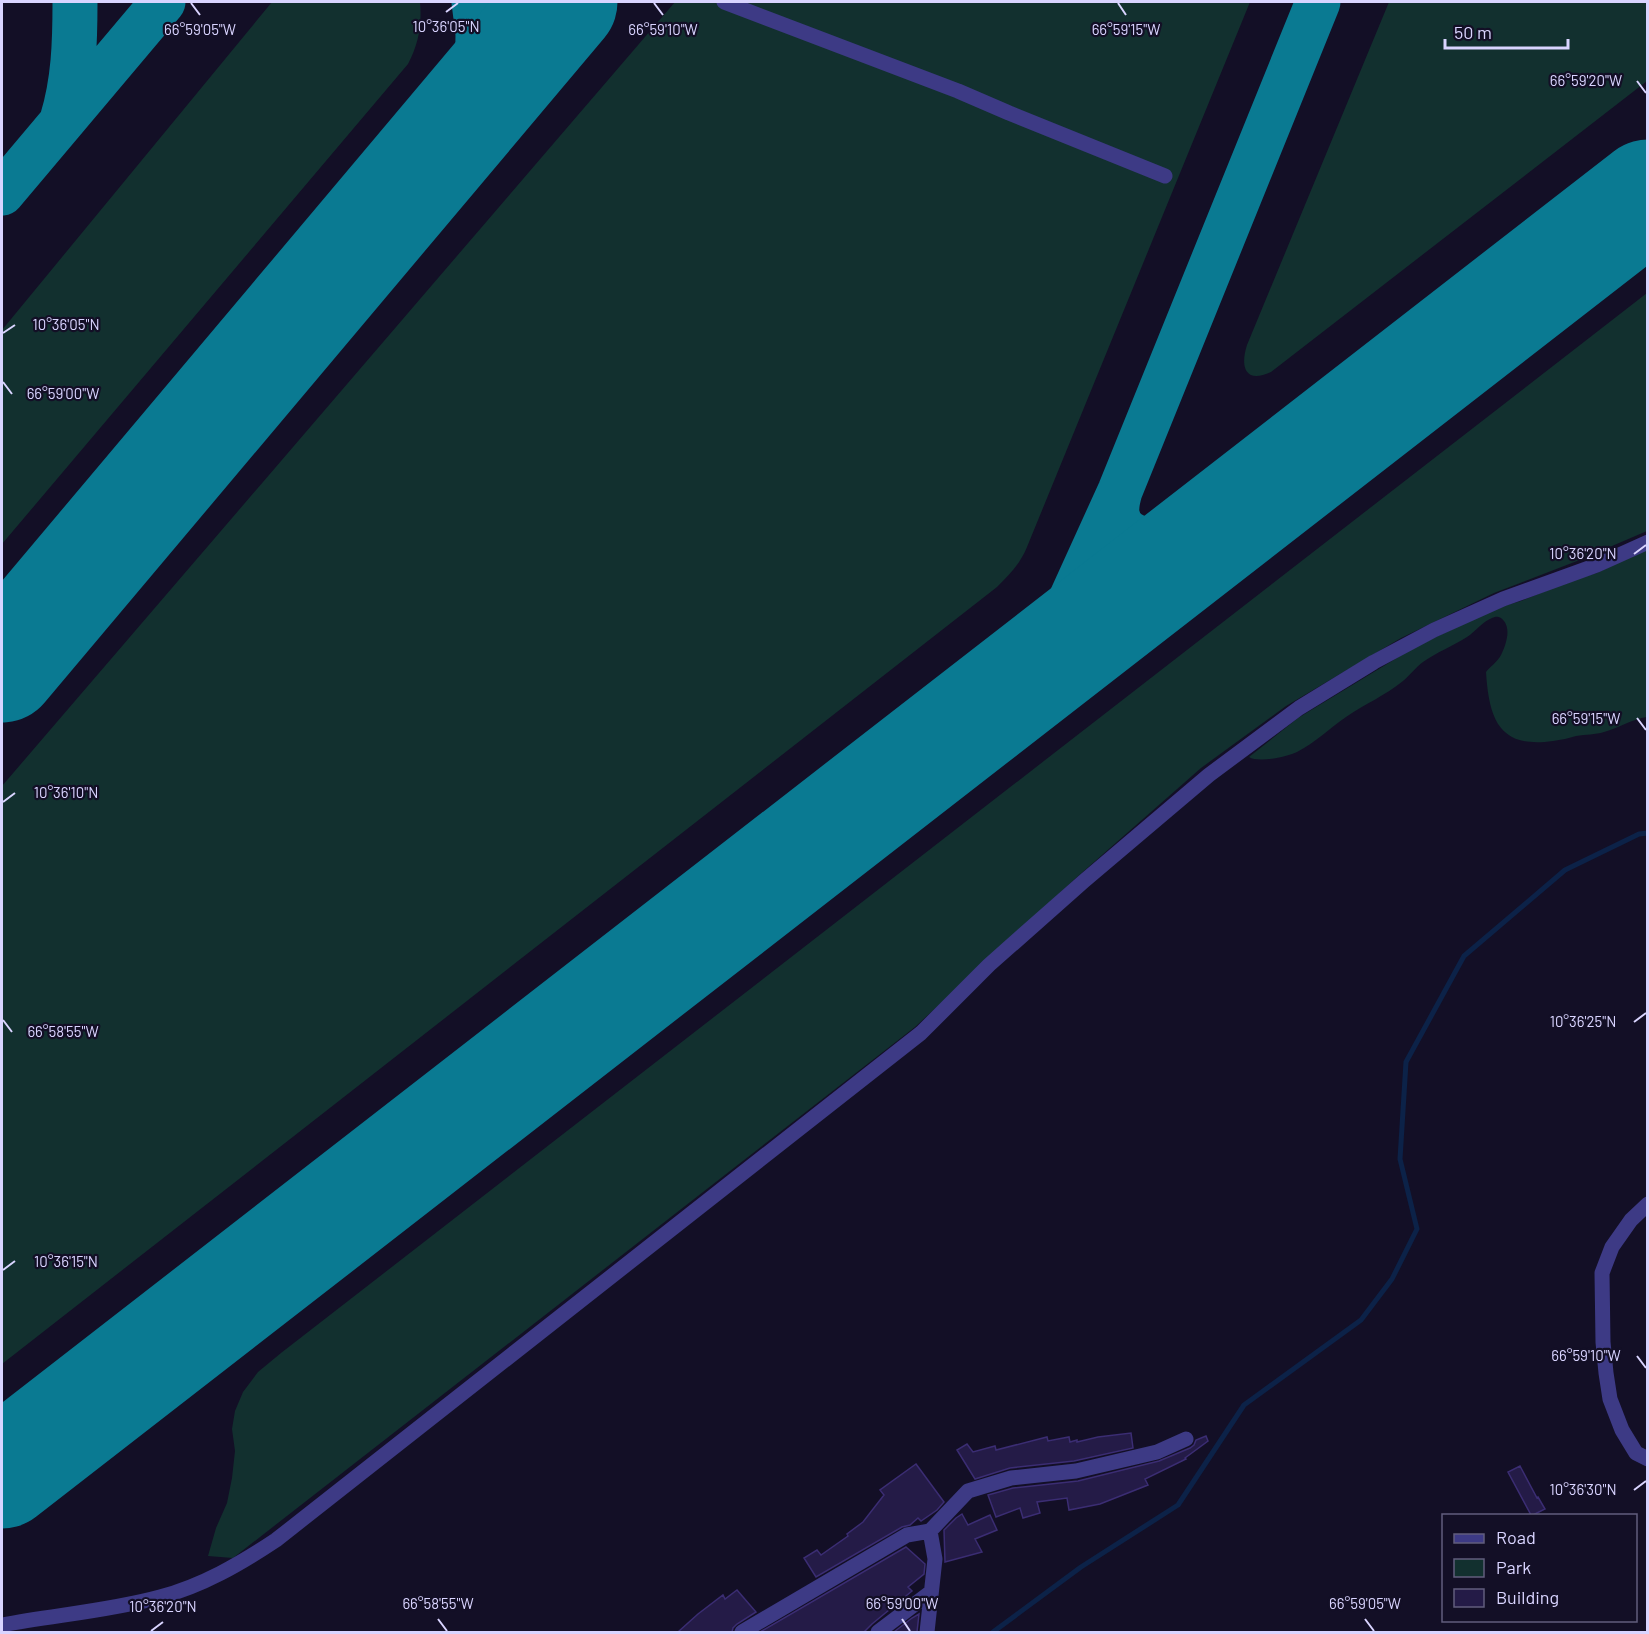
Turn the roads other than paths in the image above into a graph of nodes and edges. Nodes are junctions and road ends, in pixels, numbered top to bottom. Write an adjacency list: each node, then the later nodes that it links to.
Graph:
1 (724, 2): 2 (street)
2 (1165, 176)
3 (1647, 542): 9 (street)
4 (1647, 1204): 6 (street)
5 (1186, 1439): 7 (street)
6 (1647, 1459)
7 (930, 1531): 8 (street); 10 (street)
8 (931, 1592): 11 (street); 12 (street)
9 (2, 1625)
10 (742, 1632)
11 (878, 1632)
12 (927, 1632)

